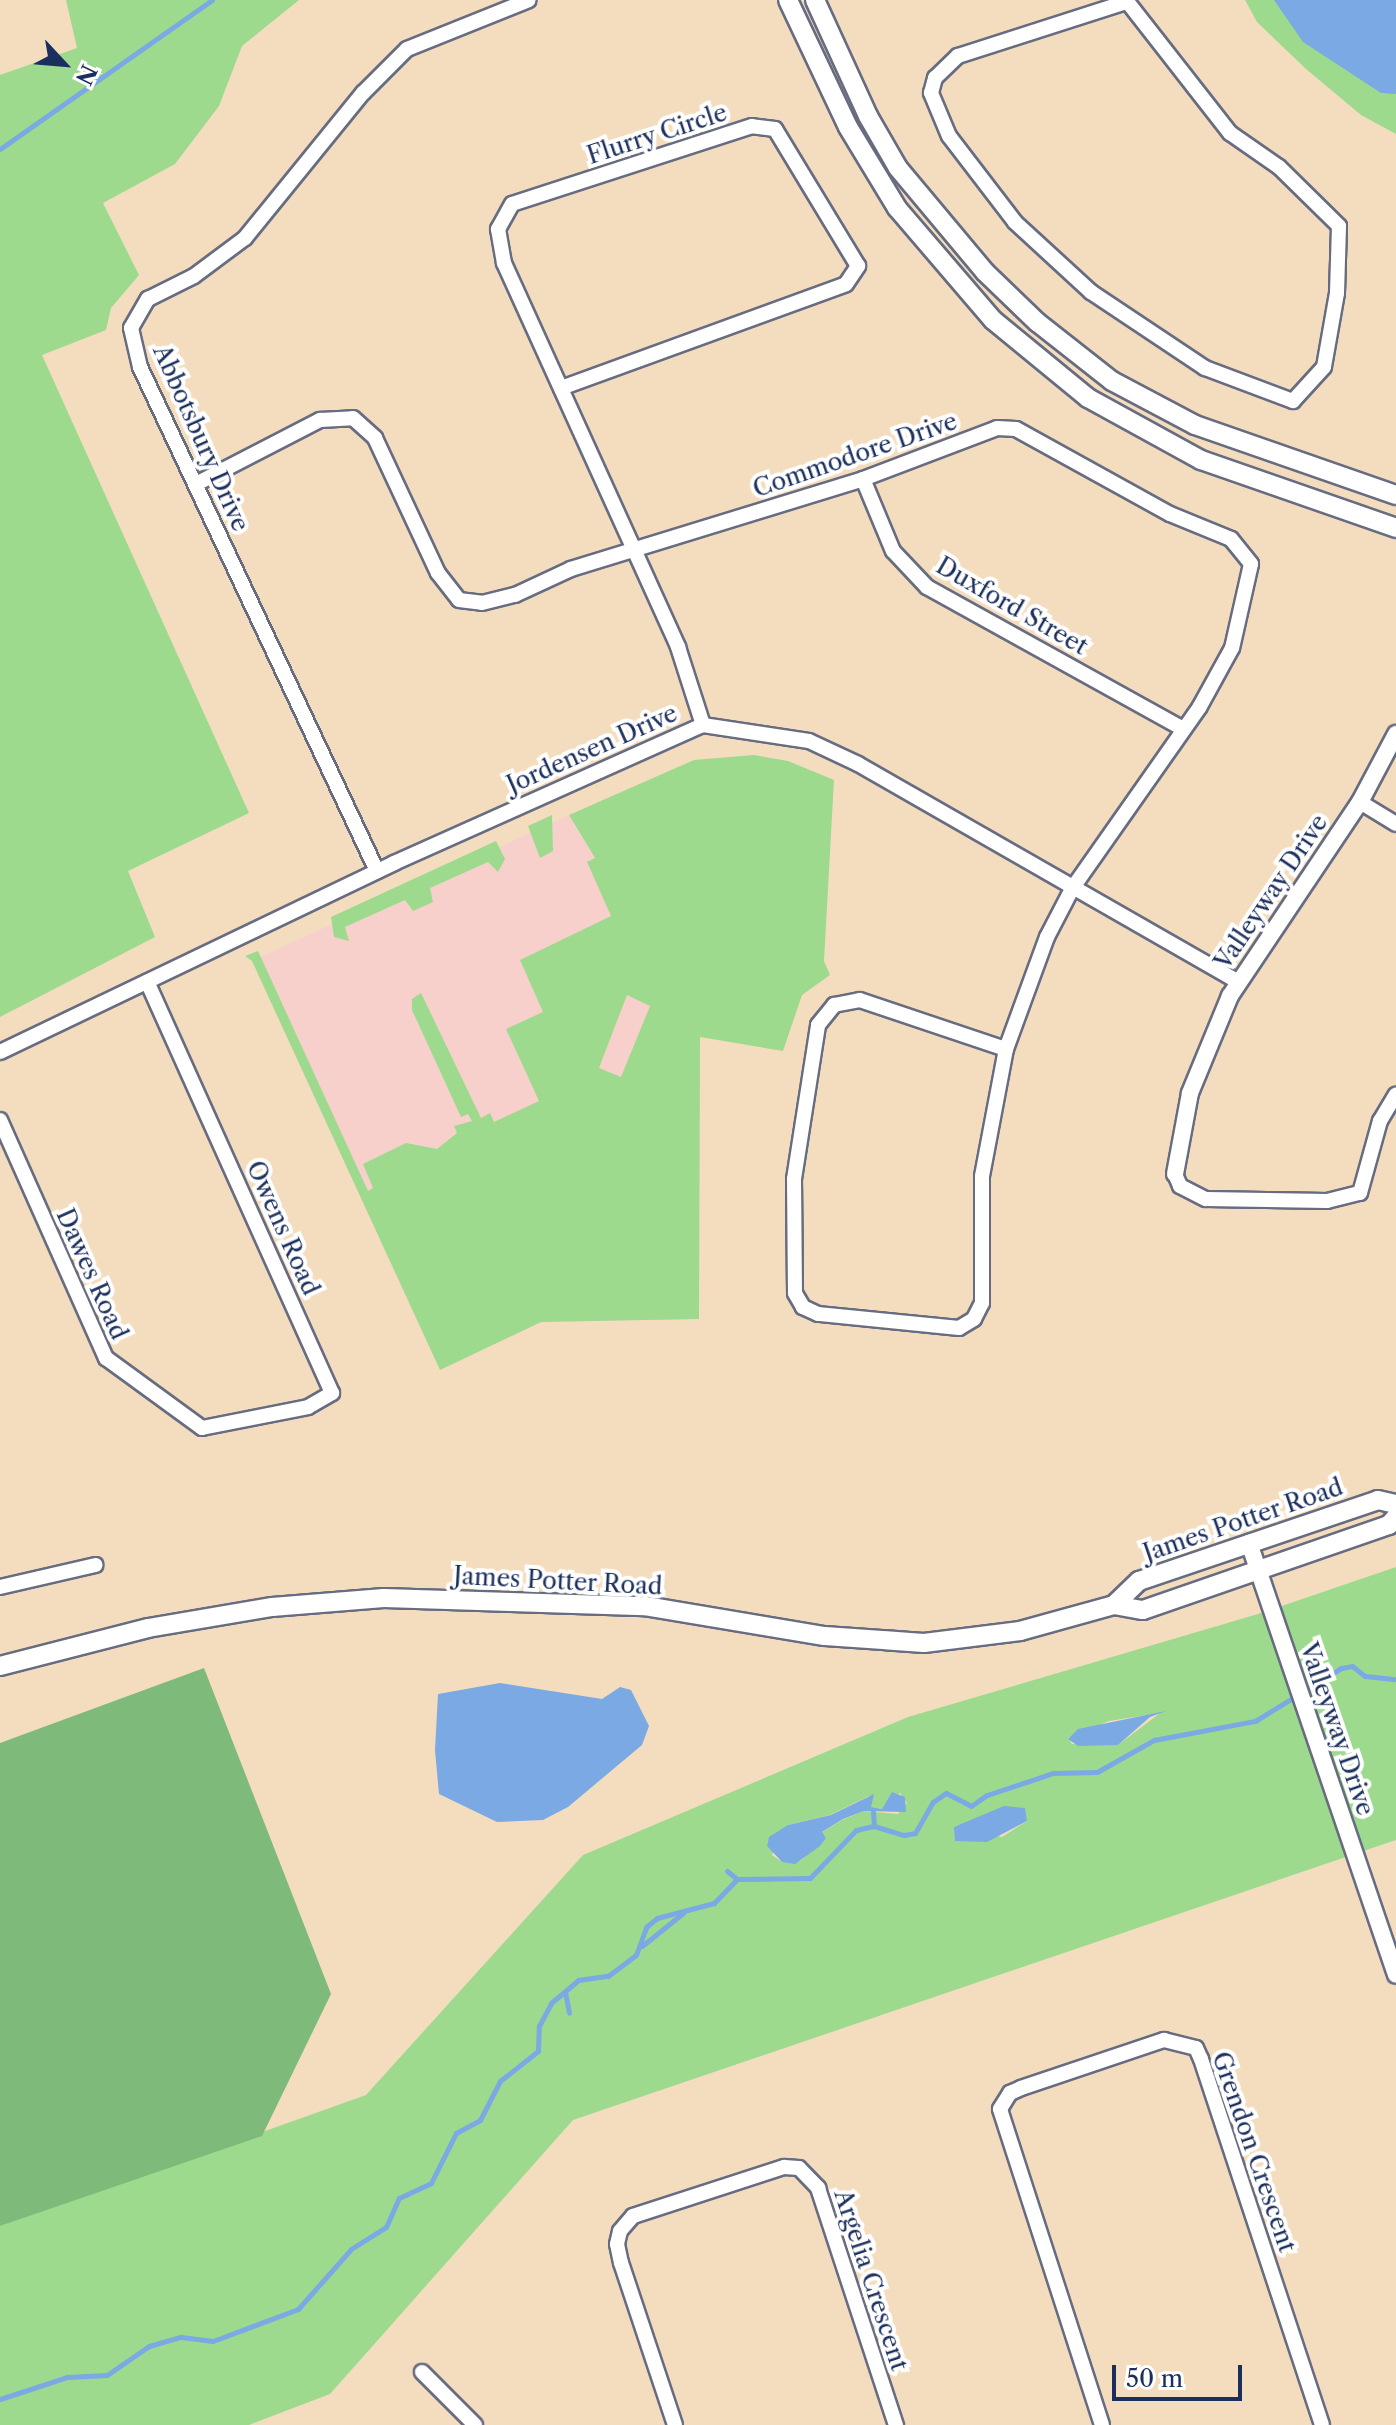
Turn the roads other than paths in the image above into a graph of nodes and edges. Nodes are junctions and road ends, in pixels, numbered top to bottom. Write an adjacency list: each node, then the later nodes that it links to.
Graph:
1 (529, 0): 7 (street, Abbotsbury Drive)
2 (788, 0): 9 (main road)
3 (815, 0): 8 (main road)
4 (1126, 1): 4 (street)
5 (561, 388): 5 (street, Flurry Circle); 10 (street, Flurry Circle)
6 (863, 479): 10 (street, Commodore Drive); 12 (street, Duxford Street); 12 (street, Commodore Drive)
7 (196, 484): 10 (street, Commodore Drive); 16 (street, Abbotsbury Drive)
8 (1396, 495)
9 (1396, 528)
10 (635, 550): 11 (street, Flurry Circle)
11 (703, 725): 16 (street, Jordensen Drive); 17 (street, Jordensen Drive)
12 (1183, 729): 17 (street, Commodore Drive)
13 (1396, 734): 14 (street, Valleyway Drive)
14 (1360, 802): 15 (street); 19 (street, Valleyway Drive)
15 (1396, 824)
16 (377, 871): 18 (street, Jordensen Drive)
17 (1073, 887): 19 (street, Jordensen Drive); 20 (street, Commodore Drive)
18 (147, 982): 21 (street, Jordensen Drive); 25 (street, Owens Road)
19 (1239, 982): 24 (street, Valleyway Drive)
20 (1006, 1049): 20 (street, Commodore Drive)
21 (0, 1052)
22 (1396, 1094): 24 (street)
23 (0, 1120): 25 (street, Dawes Road)
24 (1175, 1174)
25 (226, 1426)
26 (1396, 1504): 28 (main road, James Potter Road)
27 (1396, 1517): 30 (main road, James Potter Road)
28 (1249, 1543): 30 (street, Valleyway Drive); 32 (main road, James Potter Road)
29 (95, 1565): 31 (street)
30 (1259, 1572): 32 (main road, James Potter Road); 34 (street, Valleyway Drive)
31 (0, 1587)
32 (1114, 1605): 33 (main road, James Potter Road)
33 (0, 1666)
34 (1395, 1967)
35 (422, 2372): 36 (street)
36 (475, 2425)
37 (675, 2425): 38 (street, Argelia Crescent)
38 (896, 2425)
39 (1102, 2425): 40 (street, Grendon Crescent)
40 (1322, 2425)

